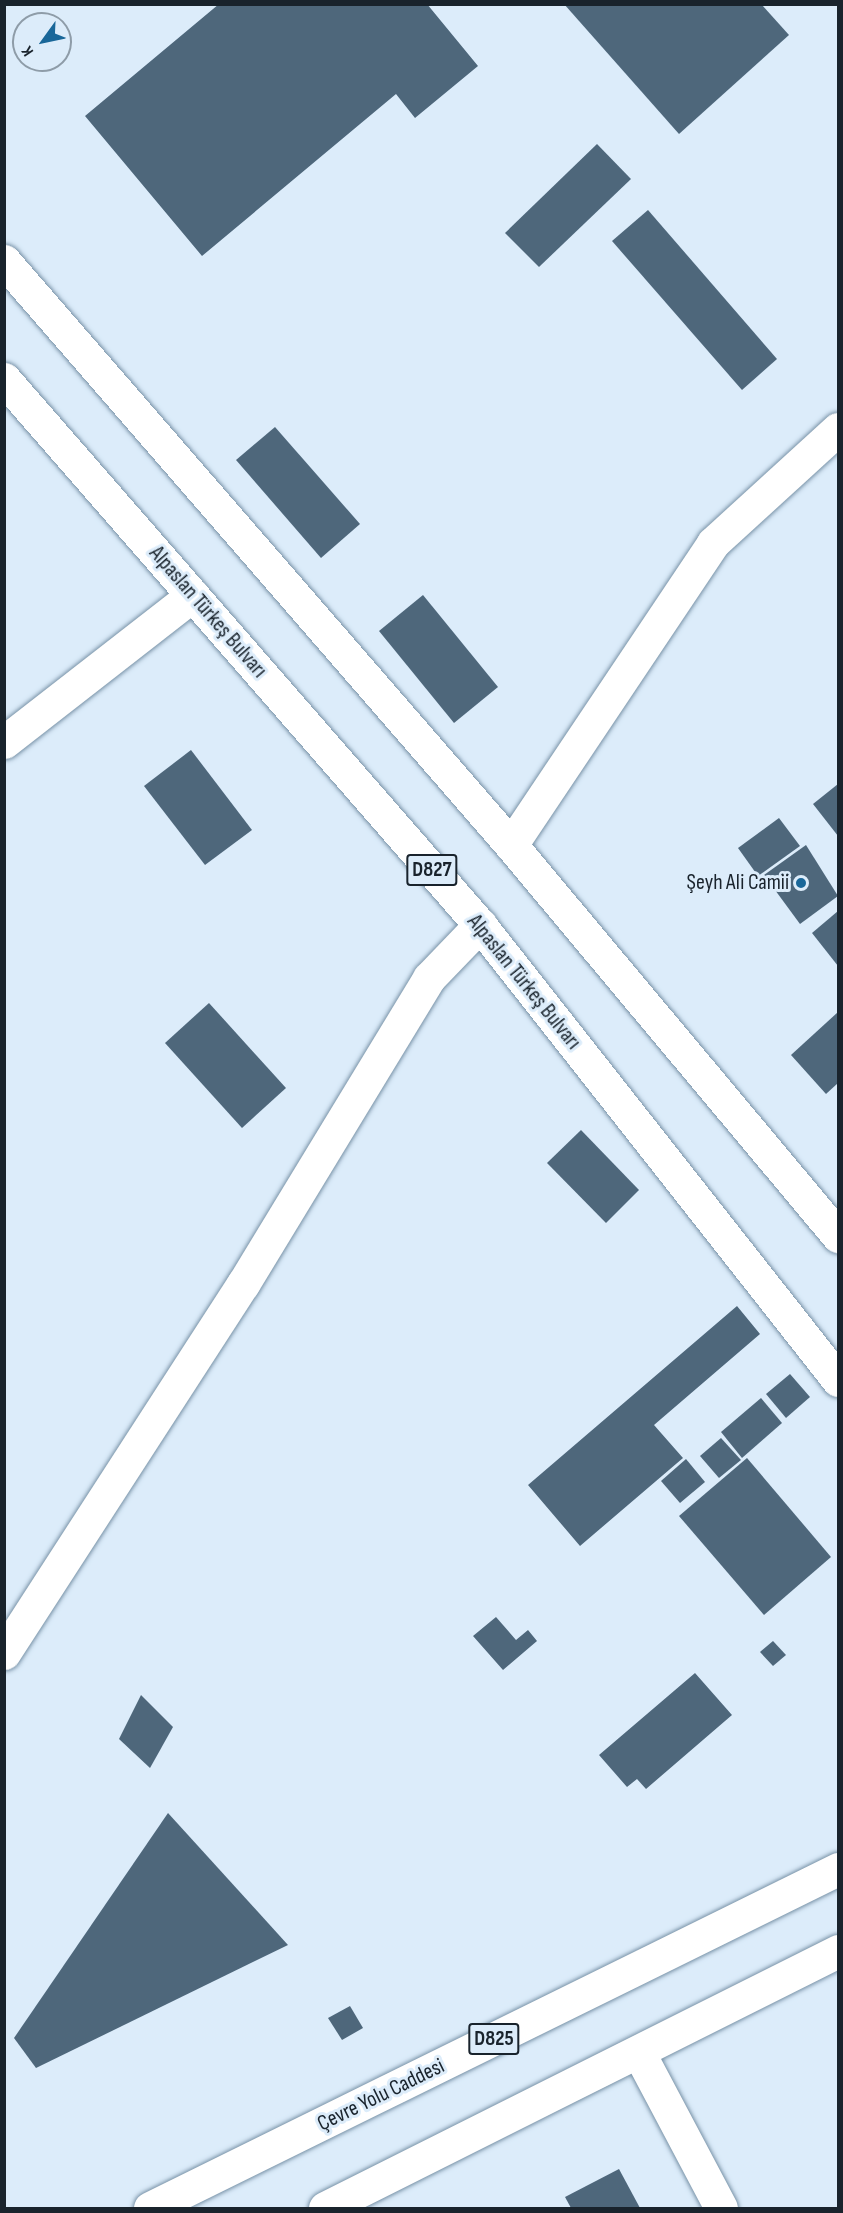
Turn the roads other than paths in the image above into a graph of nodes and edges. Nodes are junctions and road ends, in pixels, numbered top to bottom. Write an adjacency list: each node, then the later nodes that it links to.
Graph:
1 (4, 261): 6 (main road)
2 (4, 379): 4 (main road, Alpaslan Türkeş Bulvarı / D827)
3 (838, 429): 6 (main road)
4 (193, 595): 5 (main road); 7 (main road, Alpaslan Türkeş Bulvarı / D827)
5 (4, 742)
6 (511, 845): 8 (main road)
7 (480, 925): 9 (main road, Alpaslan Türkeş Bulvarı / D827); 10 (main road)
8 (838, 1236)
9 (838, 1380)
10 (4, 1653)
11 (838, 1869): 14 (main road, Çevre Yolu Caddesi / D825)
12 (838, 1951): 13 (main road)
13 (639, 2053): 15 (main road); 16 (main road)
14 (150, 2208)
15 (325, 2208)
16 (721, 2208)

